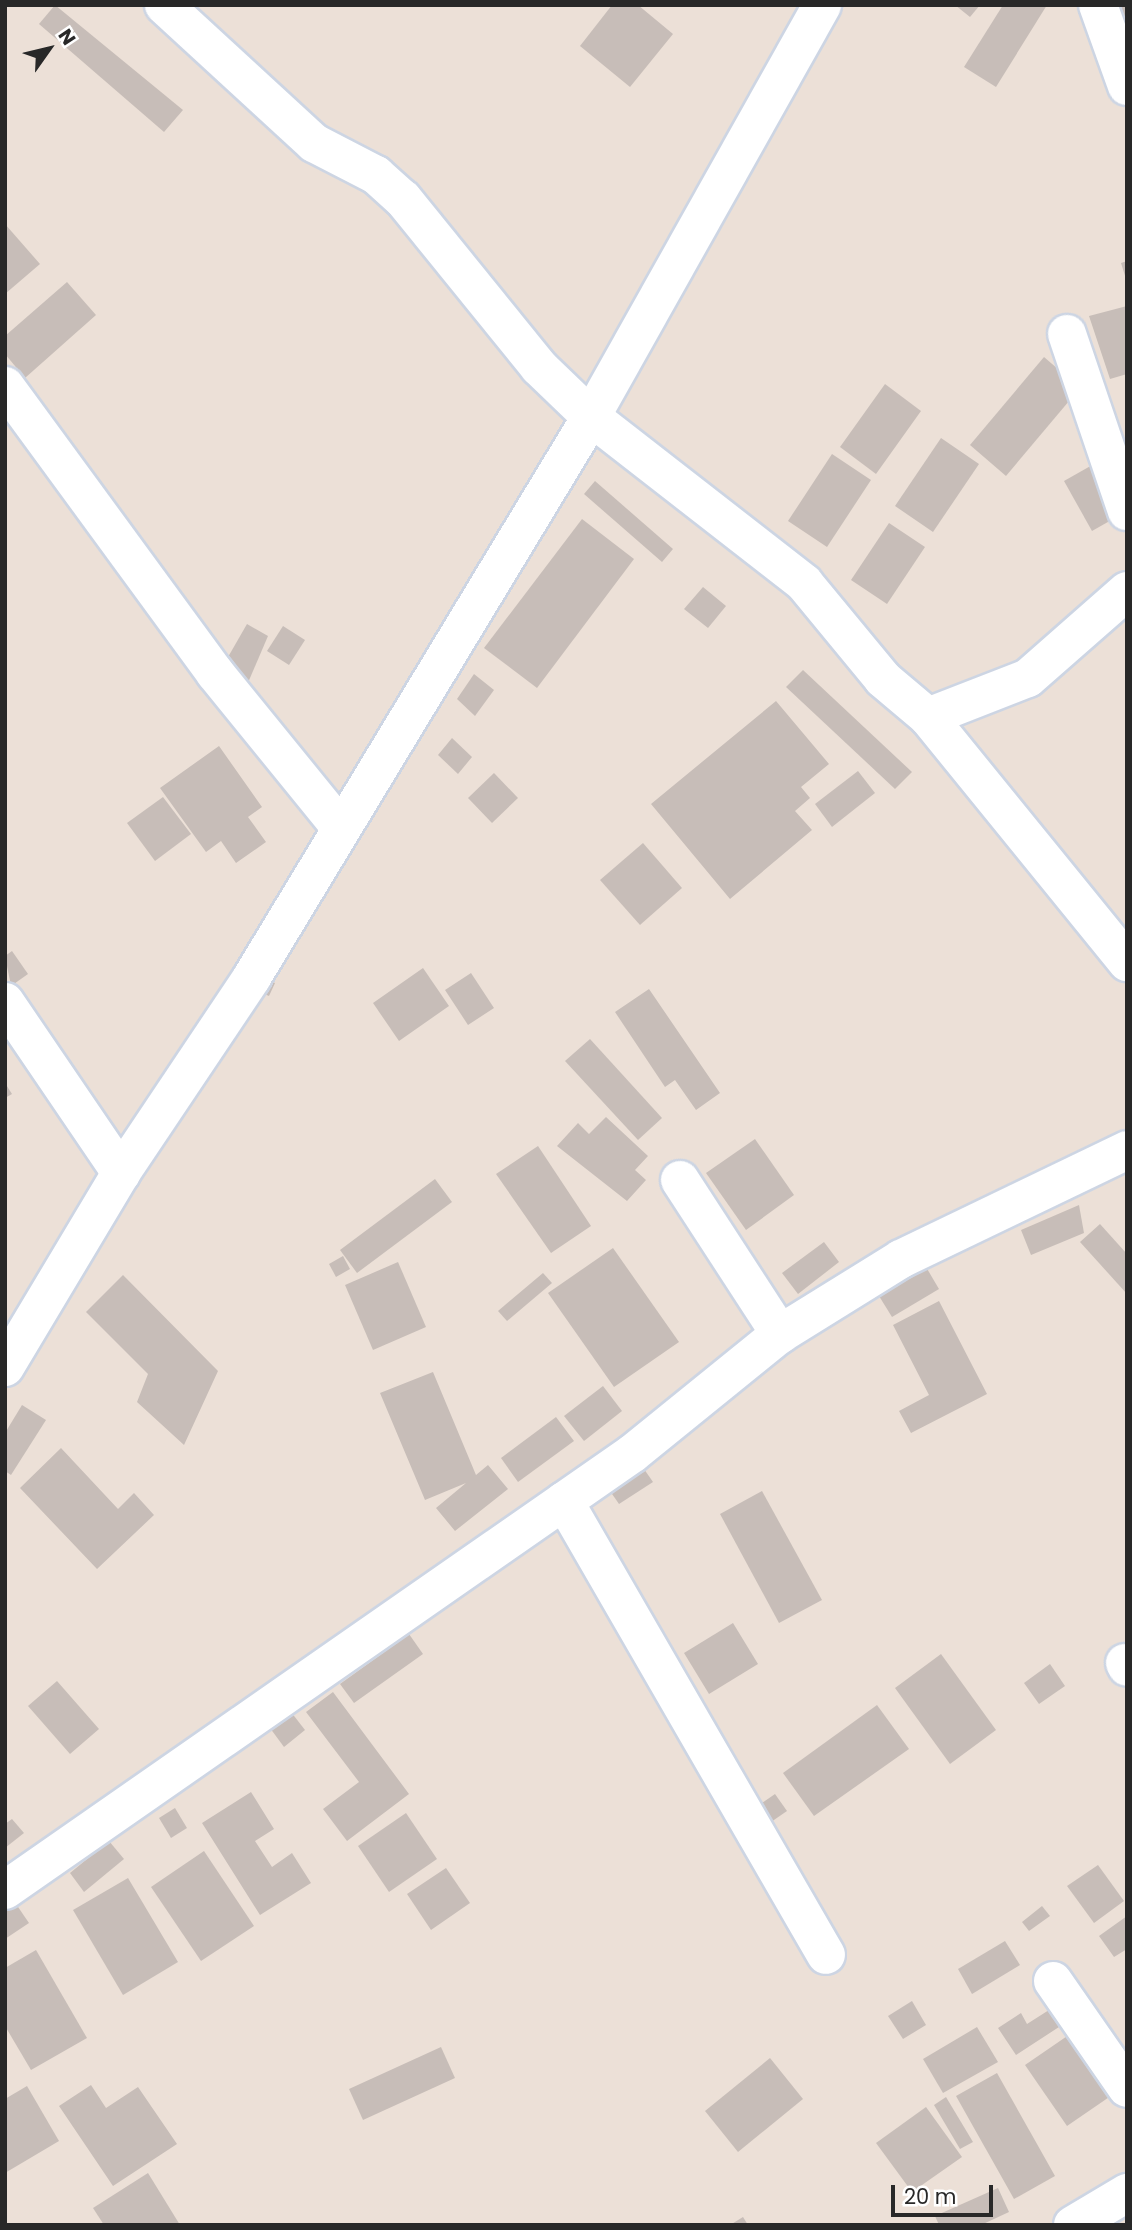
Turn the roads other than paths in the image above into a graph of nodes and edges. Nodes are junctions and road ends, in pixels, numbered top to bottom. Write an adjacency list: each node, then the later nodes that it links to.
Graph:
1 (164, 5): 7 (street)
2 (822, 5): 7 (street)
3 (1098, 5): 4 (street)
4 (1127, 86)
5 (1067, 334): 8 (street)
6 (5, 386): 11 (street)
7 (592, 416): 10 (street); 11 (street)
8 (1127, 511)
9 (1127, 591): 10 (street)
10 (928, 717): 12 (street)
11 (341, 828): 15 (street)
12 (1127, 962)
13 (5, 1002): 15 (street)
14 (1127, 1150): 17 (street)
15 (121, 1173): 18 (street)
16 (680, 1180): 17 (street)
17 (780, 1334): 19 (street)
18 (5, 1367)
19 (564, 1501): 20 (street); 21 (street)
20 (5, 1890)
21 (826, 1955)
22 (1053, 1981): 23 (street)
23 (1127, 2088)
24 (1127, 2193): 25 (street)
25 (1073, 2225)

